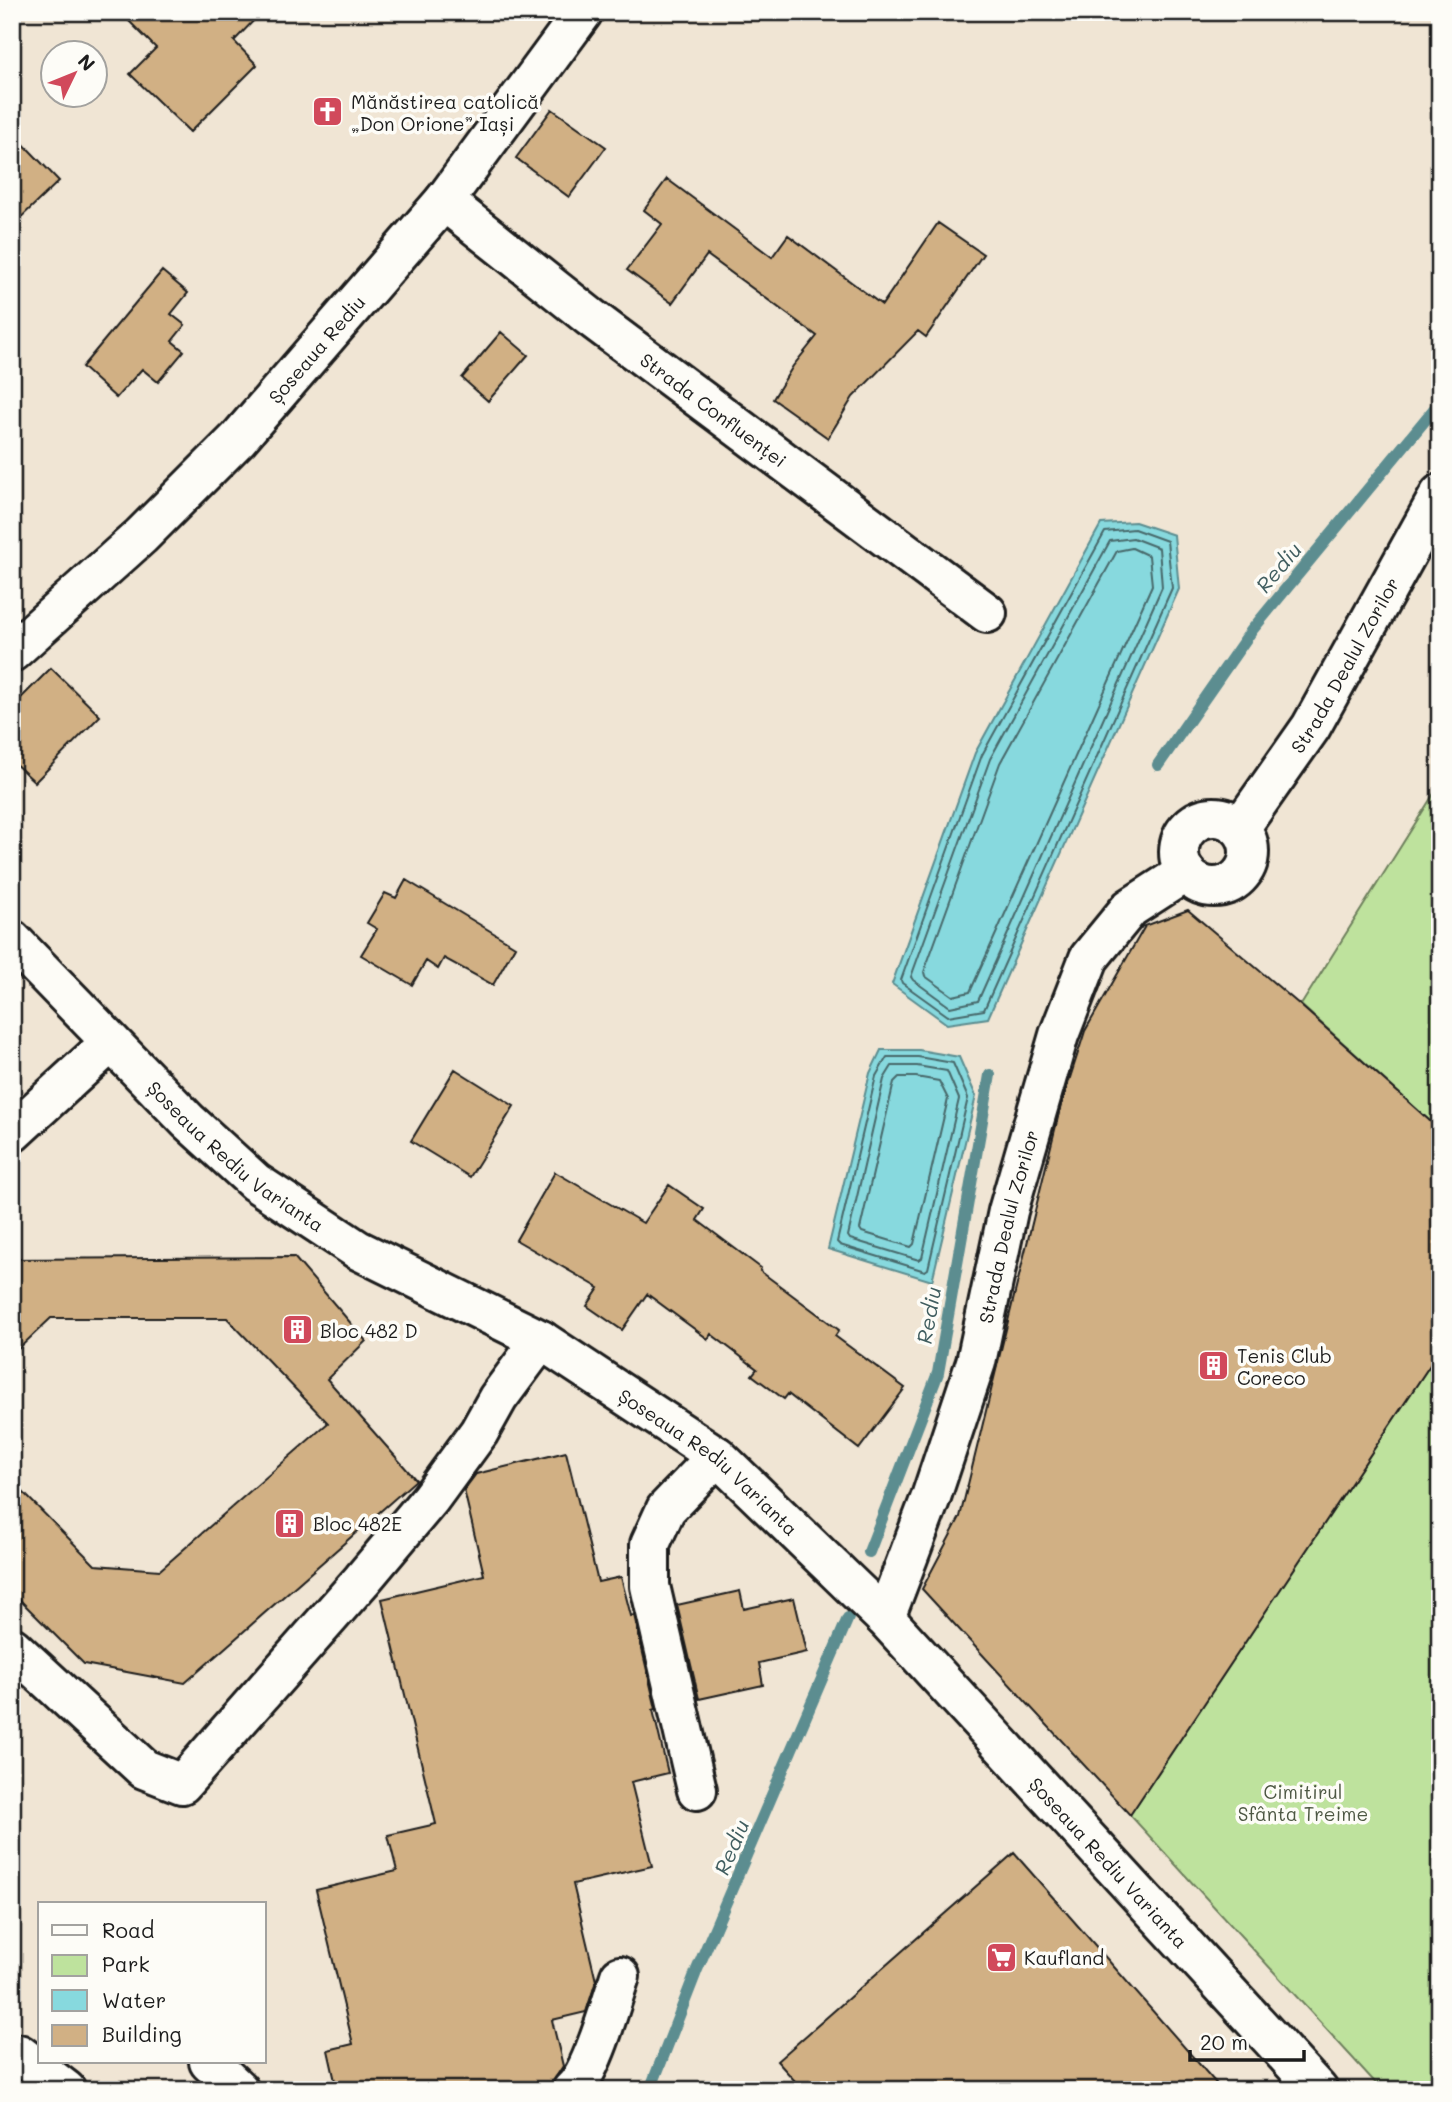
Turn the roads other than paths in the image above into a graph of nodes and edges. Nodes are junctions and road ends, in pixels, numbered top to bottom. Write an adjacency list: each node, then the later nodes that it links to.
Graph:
1 (583, 12): 2 (street, Șoseaua Rediu)
2 (444, 201): 4 (street, Strada Confluenței); 5 (street, Șoseaua Rediu)
3 (1440, 494): 6 (street, Strada Dealul Zorilor)
4 (987, 613)
5 (12, 652)
6 (1240, 828): 7 (street); 7 (street)
7 (1186, 872): 13 (street, Strada Dealul Zorilor)
8 (12, 940): 9 (street, Șoseaua Rediu Varianta)
9 (110, 1043): 10 (street); 11 (street, Șoseaua Rediu Varianta)
10 (12, 1133)
11 (541, 1340): 12 (street, Șoseaua Rediu Varianta); 14 (street)
12 (717, 1456): 13 (street, Șoseaua Rediu Varianta); 15 (street)
13 (885, 1618): 22 (street, Șoseaua Rediu Varianta)
14 (12, 1647)
15 (697, 1790)
16 (620, 1976): 21 (street)
17 (12, 2053): 19 (street)
18 (211, 2064): 20 (street)
19 (66, 2090)
20 (239, 2090)
21 (572, 2090)
22 (1318, 2090)

